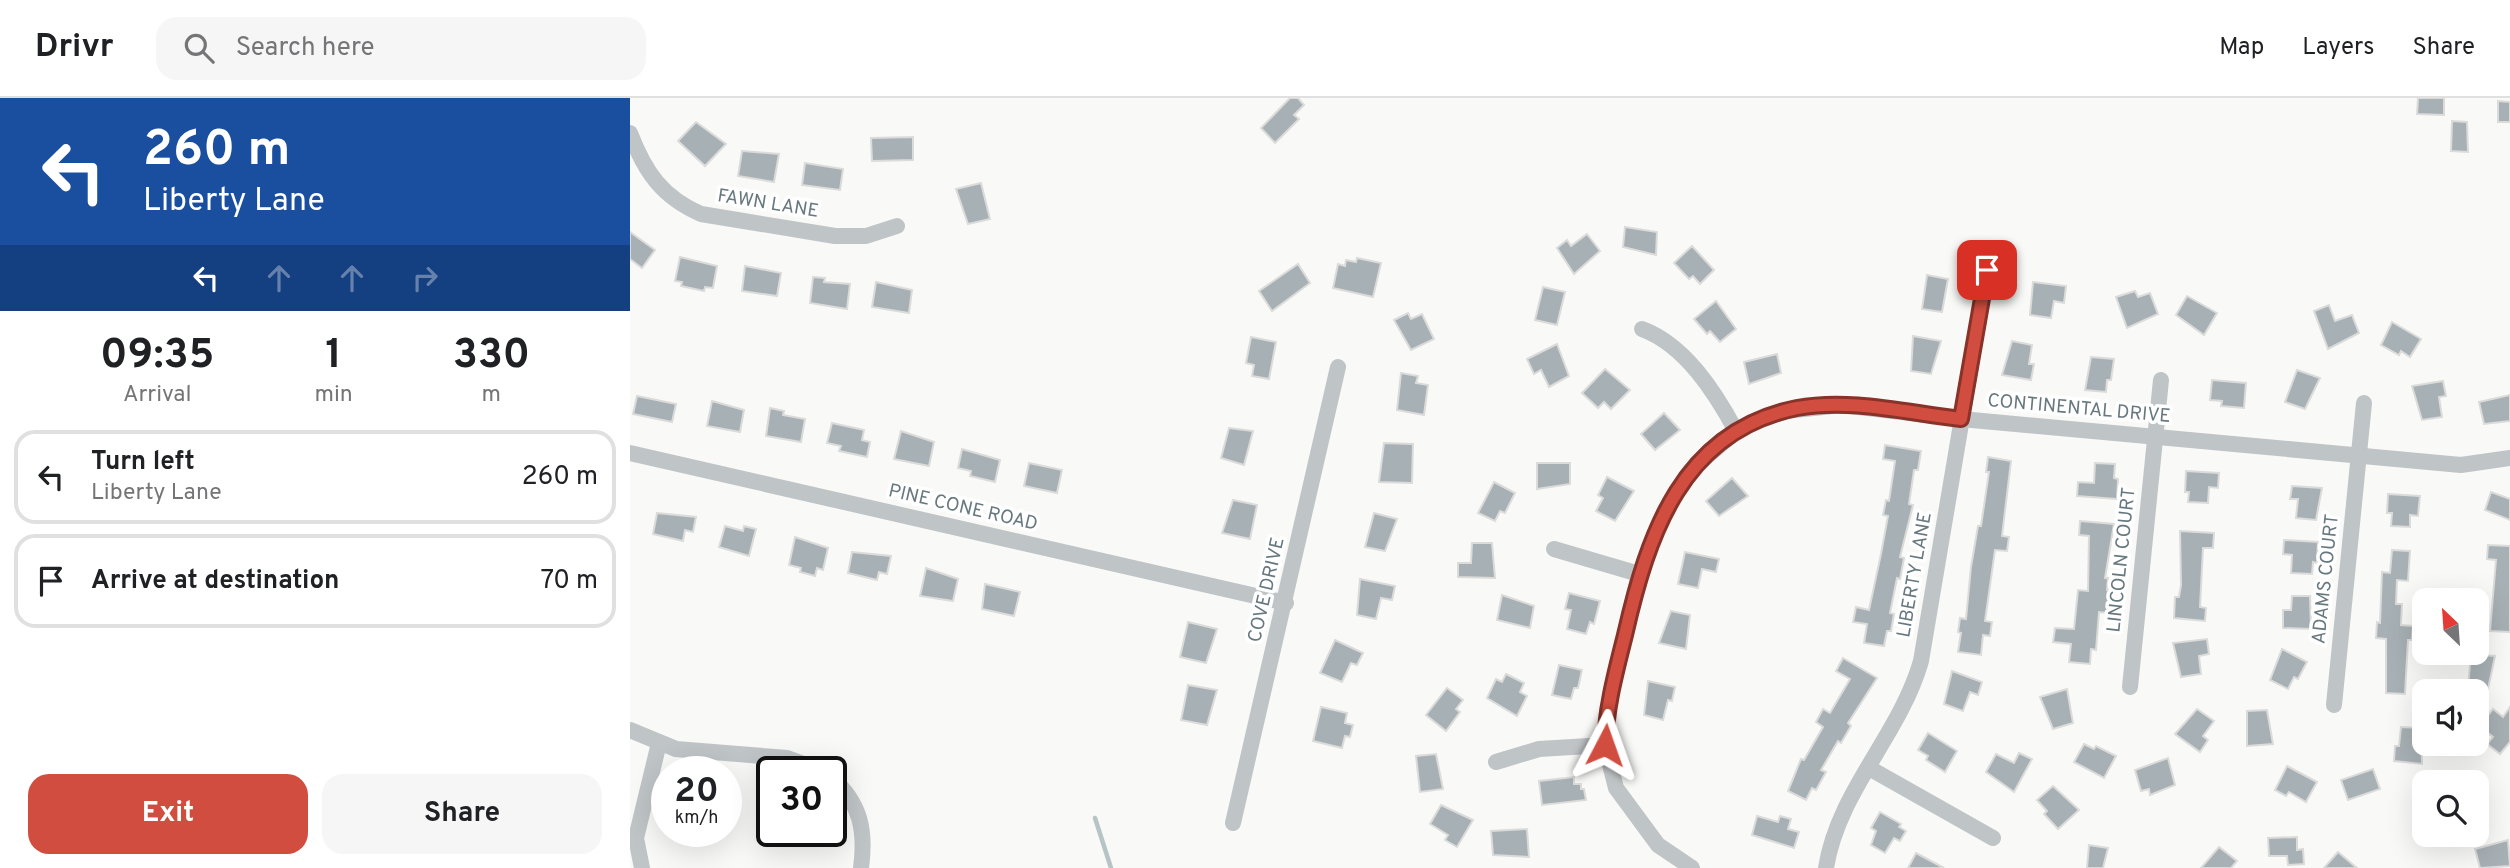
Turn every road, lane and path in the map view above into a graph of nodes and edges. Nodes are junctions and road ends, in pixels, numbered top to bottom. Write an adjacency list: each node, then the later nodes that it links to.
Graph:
1 (630, 133): 2 (street, FAWN LANE)
2 (897, 226)
3 (1987, 270): 8 (street, LIBERTY LANE)
4 (1642, 329): 9 (street)
5 (1338, 367): 16 (street, COVE DRIVE)
6 (2161, 380): 10 (street, LINCOLN COURT)
7 (2364, 402): 12 (street, ADAMS COURT)
8 (1961, 419): 9 (street, CONTINENTAL DRIVE); 10 (street, CONTINENTAL DRIVE); 24 (street, LIBERTY LANE)
9 (1736, 430): 15 (street, CONTINENTAL DRIVE)
10 (2155, 438): 12 (street, CONTINENTAL DRIVE); 17 (street, LINCOLN COURT)
11 (630, 453): 16 (street, PINE CONE ROAD)
12 (2359, 457): 13 (street, CONTINENTAL DRIVE); 18 (street, ADAMS COURT)
13 (2510, 458)
14 (1554, 549): 15 (street)
15 (1639, 574): 21 (street, CONTINENTAL DRIVE)
16 (1286, 603): 26 (street, COVE DRIVE)
17 (2130, 687)
18 (2334, 705)
19 (630, 730): 20 (street)
20 (659, 743): 22 (street); 28 (street)
21 (1605, 745): 23 (street); 30 (street, CONTINENTAL DRIVE)
22 (762, 756)
23 (1496, 762)
24 (1869, 768): 27 (street); 31 (street, LIBERTY LANE)
25 (847, 793): 29 (street)
26 (1233, 823)
27 (1993, 838)
28 (642, 868)
29 (861, 868)
30 (1692, 868)
31 (1826, 868)

